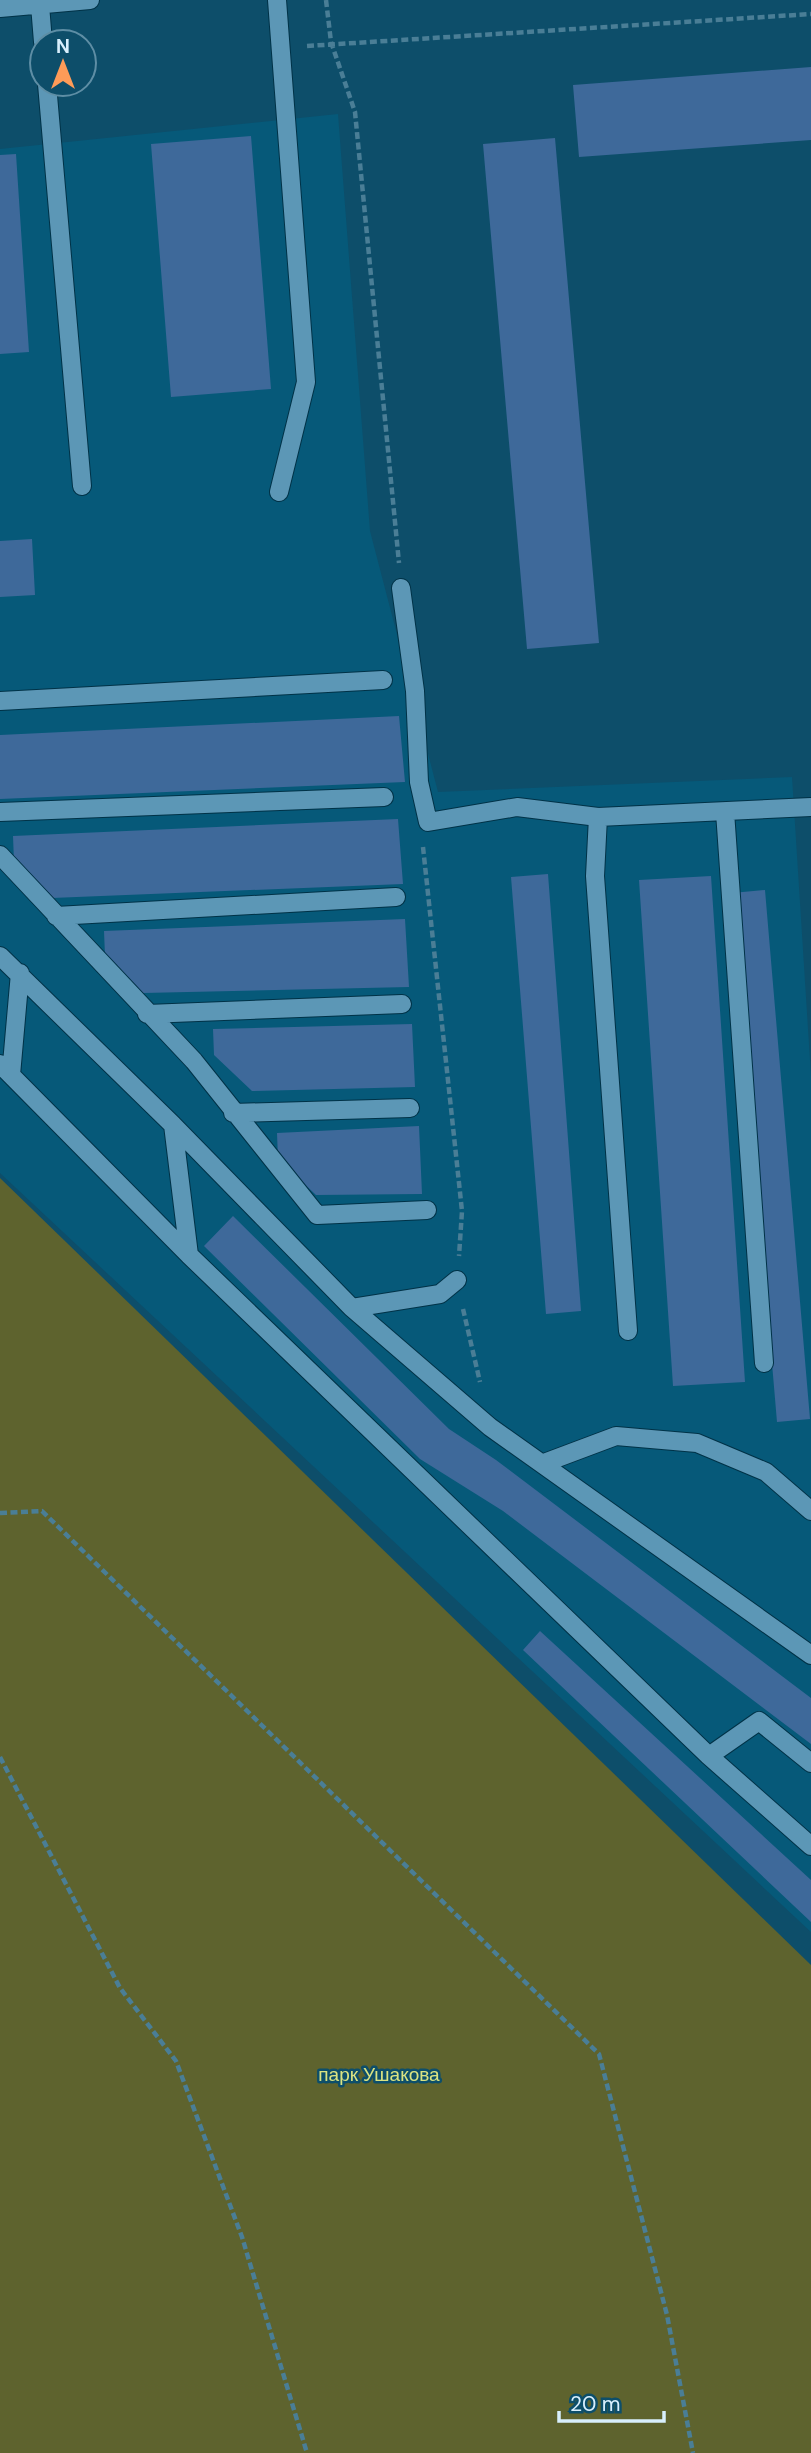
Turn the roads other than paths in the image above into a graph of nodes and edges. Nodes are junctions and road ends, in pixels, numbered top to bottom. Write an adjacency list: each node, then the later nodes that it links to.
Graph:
1 (90, 0): 3 (street)
2 (277, 0): 8 (street)
3 (40, 5): 4 (street); 5 (street)
4 (0, 8)
5 (42, 28)
6 (48, 98): 7 (street)
7 (82, 486)
8 (279, 492)
9 (401, 588): 16 (street)
10 (383, 680): 11 (street)
11 (0, 701)
12 (384, 797): 14 (street)
13 (811, 807): 15 (street)
14 (0, 812)
15 (725, 812): 16 (street); 33 (street)
16 (597, 817): 32 (street)
17 (0, 855): 19 (street)
18 (396, 897): 19 (street)
19 (56, 916): 23 (street)
20 (0, 956): 21 (street)
21 (20, 972): 24 (street); 27 (street)
22 (402, 1004): 23 (street)
23 (147, 1014): 26 (street)
24 (6, 1070): 29 (street)
25 (410, 1108): 26 (street)
26 (233, 1113): 28 (street)
27 (173, 1125): 29 (street); 31 (street)
28 (427, 1210)
29 (189, 1255): 37 (street)
30 (457, 1280): 31 (street)
31 (352, 1308): 34 (street)
32 (628, 1331)
33 (764, 1363)
34 (544, 1463): 35 (street); 36 (street)
35 (811, 1511)
36 (811, 1655)
37 (709, 1756): 38 (street); 39 (street)
38 (811, 1763)
39 (811, 1846)

